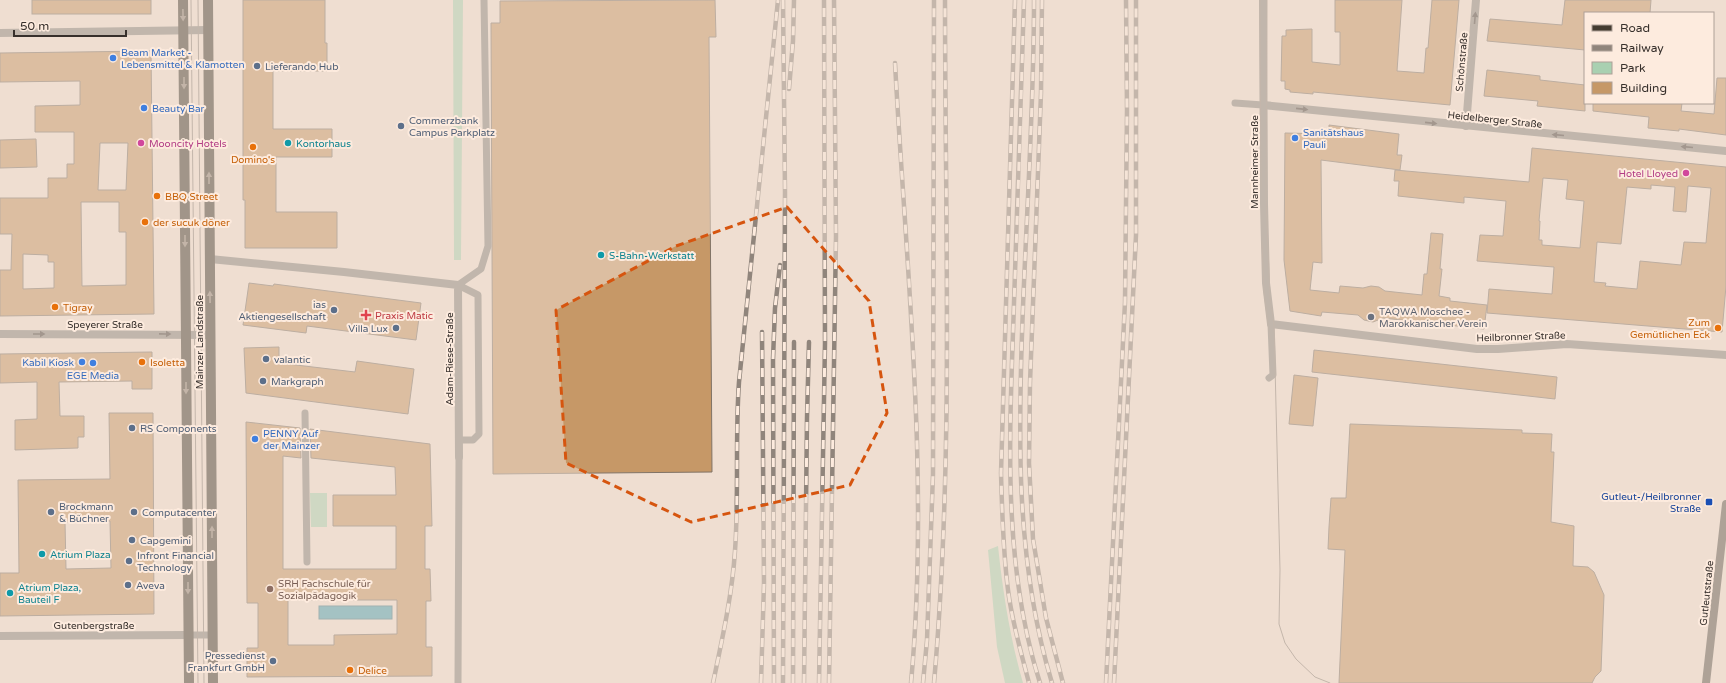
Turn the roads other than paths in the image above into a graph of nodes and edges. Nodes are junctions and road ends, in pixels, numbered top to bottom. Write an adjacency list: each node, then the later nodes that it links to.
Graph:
1 (183, 0): 6 (main road, Mainzer Landstraße, one-way to 6)
2 (208, 0): 7 (main road, Mainzer Landstraße)
3 (484, 0): 14 (lane)
4 (1264, 0): 10 (street, Mannheimer Straße)
5 (1476, 0): 11 (street, Schönstraße, one-way to 5)
6 (183, 30): 7 (street); 8 (street); 17 (main road, Mainzer Landstraße, one-way to 17)
7 (208, 30): 13 (main road, Mainzer Landstraße, one-way to 7)
8 (0, 33)
9 (1235, 103): 10 (lane)
10 (1263, 106): 11 (street, Heidelberger Straße, one-way to 11); 15 (street, Mannheimer Straße)
11 (1466, 126): 12 (street, Heidelberger Straße, one-way to 11)
12 (1726, 151)
13 (210, 259): 14 (street); 18 (main road, Mainzer Landstraße, one-way to 13)
14 (458, 285): 22 (street, Adam-Riese-Straße); 22 (lane)
15 (1271, 324): 19 (street, Heilbronner Straße); 20 (lane)
16 (0, 334): 17 (street, Speyerer Straße, one-way to 17)
17 (186, 335): 18 (street, Speyerer Straße); 26 (main road, Mainzer Landstraße, one-way to 26)
18 (210, 335): 27 (main road, Mainzer Landstraße, one-way to 18)
19 (1726, 355)
20 (1269, 378)
21 (305, 413): 25 (lane)
22 (459, 440): 23 (street, Adam-Riese-Straße)
23 (459, 457): 31 (lane, Adam-Riese-Straße)
24 (1726, 504): 32 (main road, Gutleutstraße)
25 (307, 562)
26 (188, 635): 27 (lane); 28 (street, Gutenbergstraße); 29 (main road, Mainzer Landstraße)
27 (213, 635): 30 (main road, Mainzer Landstraße)
28 (0, 636)
29 (189, 683)
30 (213, 683)
31 (458, 683)
32 (1706, 683)

